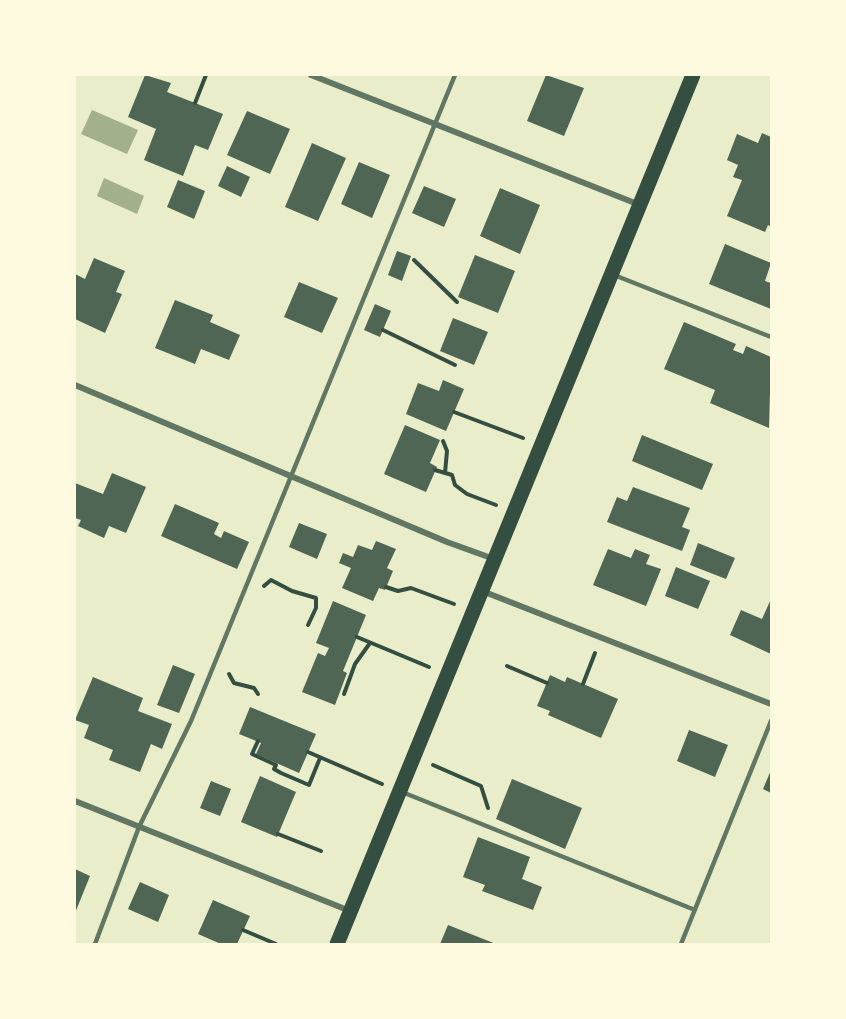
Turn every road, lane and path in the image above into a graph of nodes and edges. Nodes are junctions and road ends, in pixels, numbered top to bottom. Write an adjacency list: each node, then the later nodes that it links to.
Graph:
1 (206, 75): 5 (path)
2 (311, 75): 6 (street)
3 (455, 75): 6 (lane)
4 (693, 75): 7 (main road)
5 (195, 103)
6 (435, 124): 7 (street); 20 (lane)
7 (640, 205): 9 (main road)
8 (414, 260): 10 (path)
9 (611, 274): 12 (lane); 17 (main road)
10 (457, 302)
11 (383, 330): 13 (path)
12 (771, 337)
13 (455, 365)
14 (75, 385): 20 (street)
15 (454, 412): 17 (path)
16 (443, 441): 19 (path)
17 (541, 445): 21 (main road)
18 (435, 470): 19 (path)
19 (445, 473): 21 (path)
20 (292, 476): 22 (street); 49 (lane)
21 (513, 512): 22 (main road)
22 (494, 559): 25 (main road)
23 (386, 587): 26 (path)
24 (260, 589): 27 (path)
25 (481, 591): 26 (main road); 29 (street)
26 (473, 612): 33 (main road)
27 (308, 625)
28 (357, 638): 30 (path)
29 (601, 638): 35 (path); 38 (street)
30 (370, 643): 33 (path); 37 (path)
31 (507, 666): 34 (path)
32 (232, 668): 36 (path)
33 (447, 674): 42 (main road)
34 (547, 683)
35 (583, 684)
36 (258, 694)
37 (344, 694)
38 (771, 704)
39 (771, 721): 52 (lane)
40 (258, 741): 45 (path)
41 (308, 752): 43 (path)
42 (413, 756): 46 (main road); 48 (path)
43 (320, 758): 45 (path); 46 (path)
44 (284, 766): 45 (path)
45 (281, 773)
46 (399, 791): 52 (lane); 53 (main road)
47 (75, 801): 49 (street)
48 (492, 810)
49 (139, 826): 53 (street); 55 (lane)
50 (279, 834): 51 (path)
51 (321, 851)
52 (695, 910): 58 (lane)
53 (350, 911): 57 (main road)
54 (243, 930): 56 (path)
55 (94, 944)
56 (276, 944)
57 (337, 944)
58 (681, 944)

